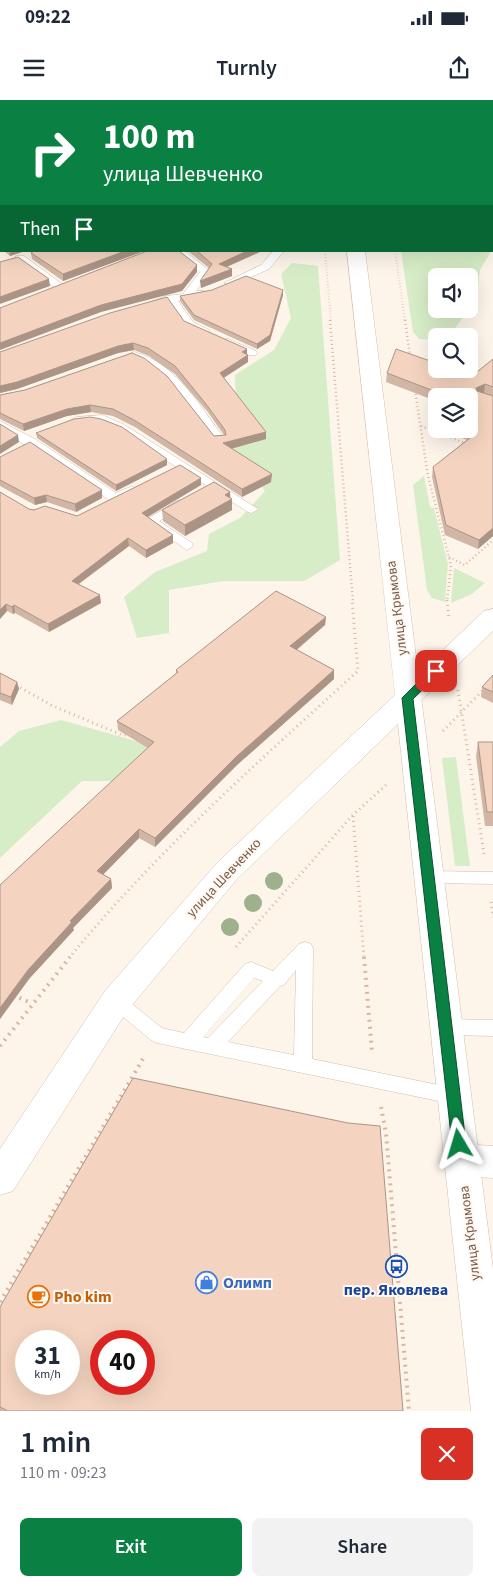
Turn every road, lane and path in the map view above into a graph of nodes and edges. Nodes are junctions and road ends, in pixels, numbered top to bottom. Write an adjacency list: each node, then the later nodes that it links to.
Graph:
1 (179, 252): 10 (lane)
2 (278, 252): 10 (lane)
3 (325, 252): 49 (path)
4 (356, 252): 39 (street, улица Крымова)
5 (395, 252): 15 (path)
6 (34, 254): 7 (lane)
7 (20, 258): 8 (lane); 9 (lane)
8 (7, 263)
9 (61, 287)
10 (187, 295): 11 (lane)
11 (170, 298): 12 (lane); 13 (lane)
12 (143, 306)
13 (252, 353)
14 (126, 357): 22 (lane)
15 (411, 358)
16 (415, 387): 19 (path)
17 (69, 422): 25 (lane)
18 (0, 424): 21 (lane)
19 (421, 425): 23 (path); 34 (path)
20 (42, 431): 21 (lane)
21 (27, 440): 24 (lane); 29 (lane)
22 (220, 440)
23 (475, 448)
24 (16, 451)
25 (180, 465): 26 (lane); 28 (lane)
26 (164, 473)
27 (139, 486): 29 (lane)
28 (213, 486): 31 (lane); 33 (lane)
29 (115, 498): 30 (lane)
30 (100, 506)
31 (252, 509)
32 (493, 540): 34 (path)
33 (187, 546)
34 (449, 557): 36 (path)
35 (493, 617): 36 (street, улица Шевченко)
36 (453, 655): 39 (street, улица Шевченко); 40 (path)
37 (16, 685): 41 (path)
38 (487, 686): 40 (path)
39 (408, 698): 43 (street, улица Крымова); 48 (street, улица Шевченко)
40 (462, 714): 44 (path)
41 (139, 735)
42 (352, 816): 56 (path)
43 (428, 877): 44 (lane); 50 (street, улица Крымова)
44 (491, 878): 45 (path)
45 (493, 917)
46 (278, 980): 52 (lane); 54 (lane); 55 (lane)
47 (8, 992): 49 (path)
48 (116, 1001): 52 (lane); 63 (street, улица Шевченко)
49 (31, 1003): 53 (path)
50 (446, 1027): 51 (lane); 59 (street, улица Крымова)
51 (493, 1028)
52 (187, 1042): 54 (lane)
53 (0, 1046)
54 (211, 1047): 55 (lane)
55 (303, 1066): 56 (lane)
56 (375, 1080): 59 (lane); 61 (path)
57 (130, 1082): 58 (path)
58 (139, 1084)
59 (453, 1096): 62 (street, улица Крымова)
60 (376, 1131): 61 (path)
61 (386, 1133): 65 (path)
62 (477, 1161): 64 (street, улица Крымова)
63 (0, 1179)
64 (491, 1404)
65 (408, 1411)

